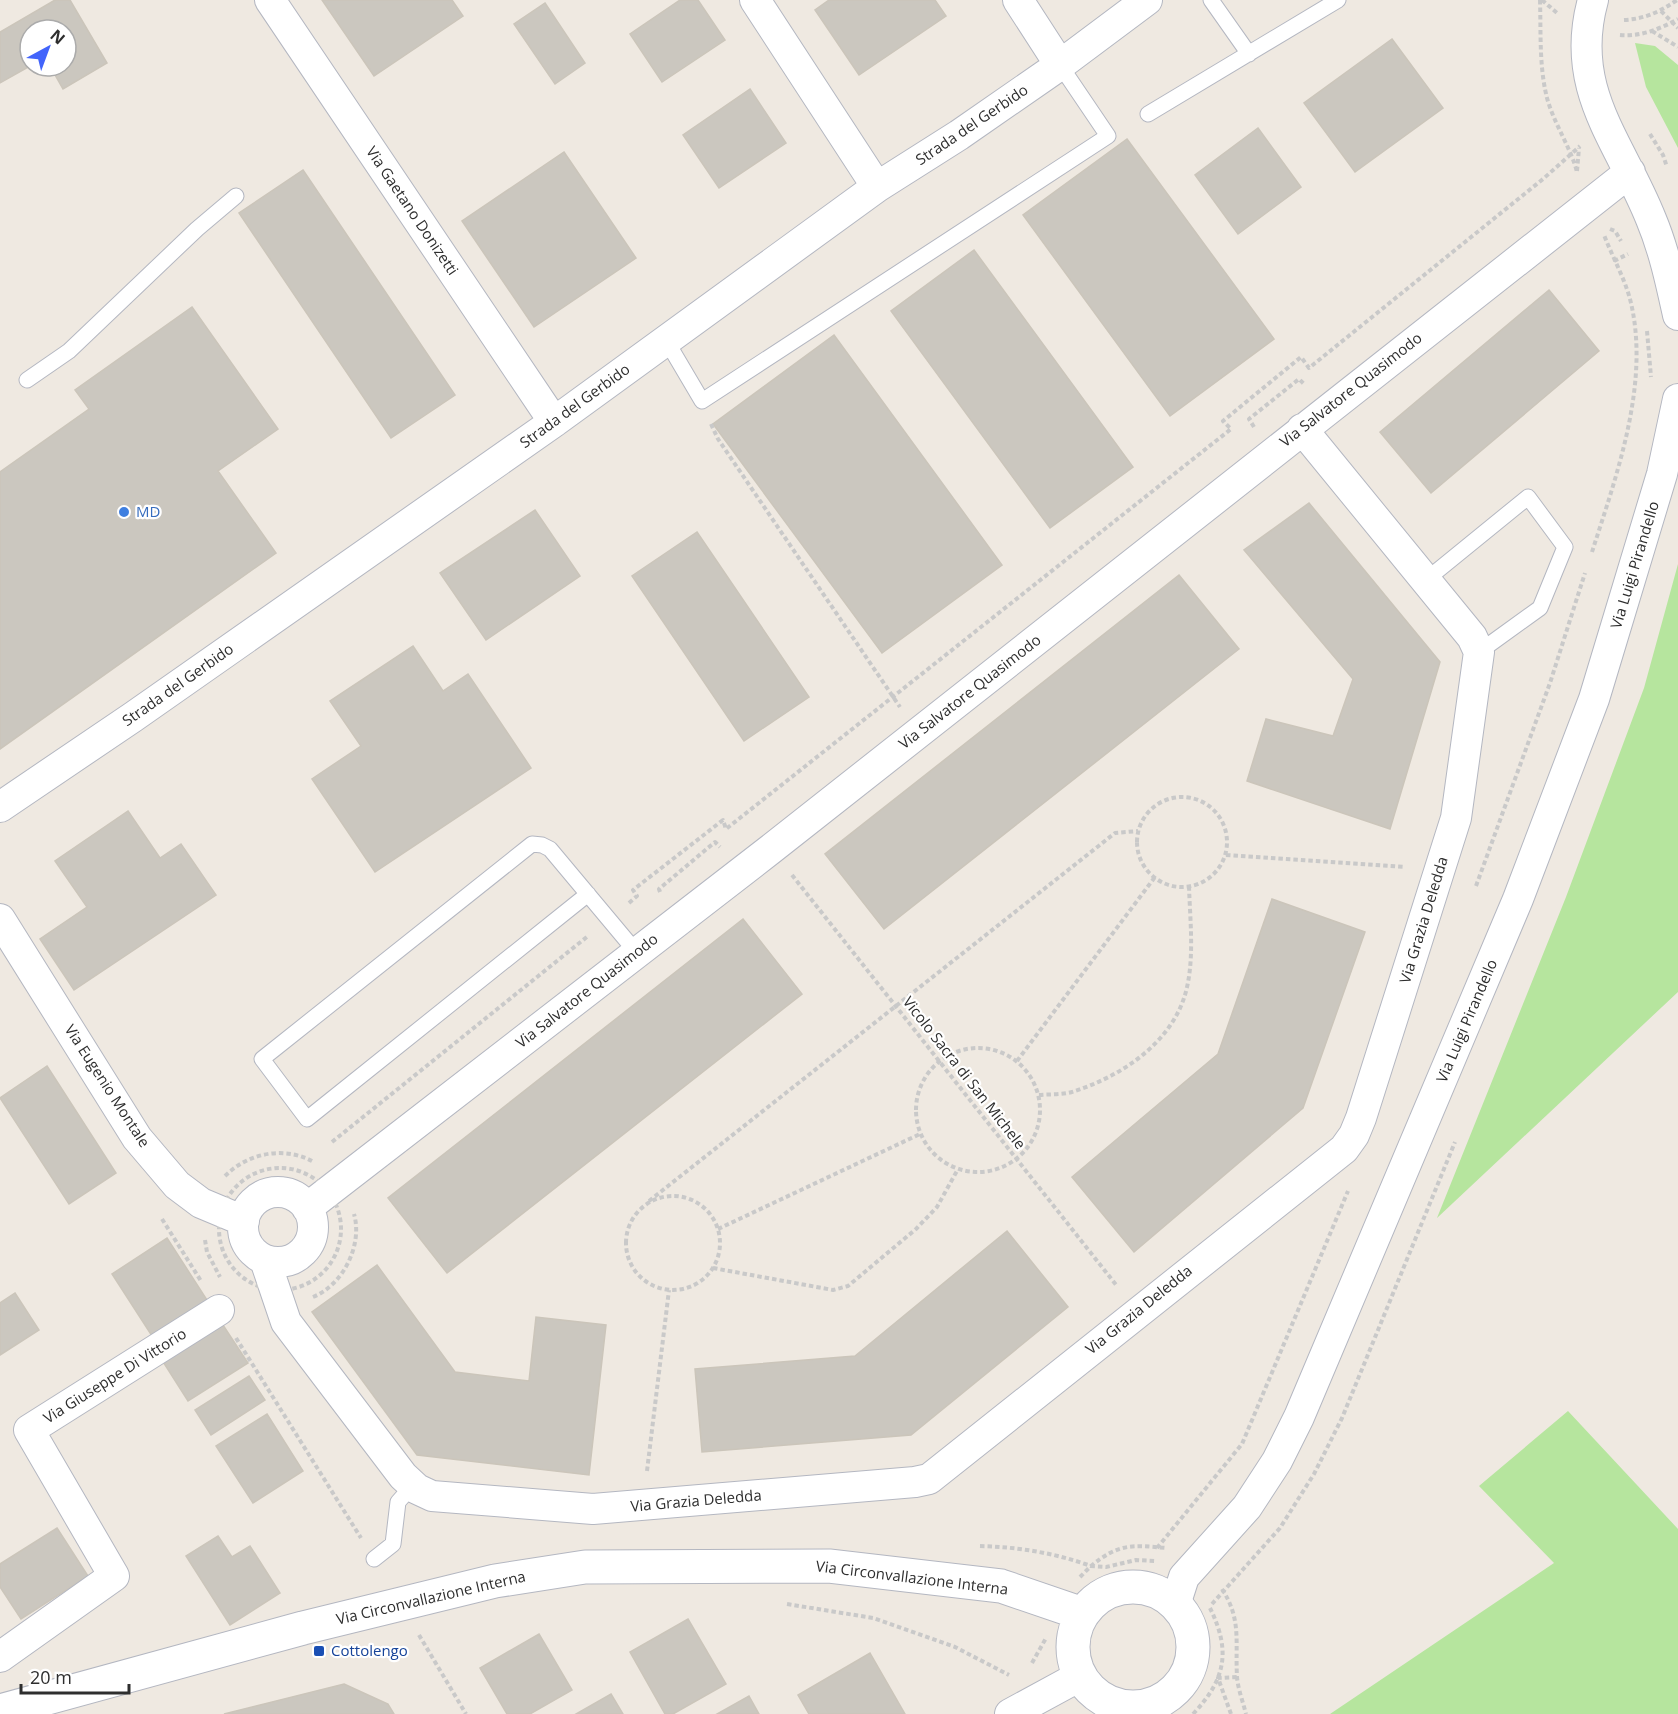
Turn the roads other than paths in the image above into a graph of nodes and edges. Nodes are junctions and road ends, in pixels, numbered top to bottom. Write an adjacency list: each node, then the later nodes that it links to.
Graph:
1 (270, 0): 18 (street, Via Gaetano Donizetti)
2 (755, 0): 12 (street)
3 (1018, 0): 9 (street)
4 (1147, 0): 9 (street, Strada del Gerbido)
5 (1211, 0): 8 (lane)
6 (1338, 0): 8 (lane)
7 (1593, 0): 11 (street)
8 (1249, 54): 10 (lane)
9 (1060, 65): 12 (street, Strada del Gerbido); 15 (lane)
10 (1148, 114)
11 (1630, 172): 14 (street); 19 (street, Via Salvatore Quasimodo)
12 (877, 187): 15 (street, Strada del Gerbido)
13 (236, 196): 16 (lane)
14 (1678, 315)
15 (666, 340): 18 (street, Strada del Gerbido)
16 (27, 380)
17 (1678, 399): 32 (street, Via Luigi Pirandello)
18 (554, 422): 22 (street, Strada del Gerbido)
19 (1302, 429): 20 (street); 25 (street, Via Salvatore Quasimodo)
20 (1426, 580): 21 (street); 21 (lane)
21 (1479, 652): 30 (street, Via Grazia Deledda)
22 (0, 807)
23 (588, 894): 23 (lane); 25 (lane)
24 (0, 919): 27 (street, Via Eugenio Montale)
25 (637, 953): 26 (street, Via Salvatore Quasimodo)
26 (307, 1208): 27 (street); 28 (street)
27 (244, 1221): 28 (street)
28 (265, 1260): 30 (street, Via Grazia Deledda)
29 (219, 1310): 34 (street, Via Giuseppe Di Vittorio)
30 (413, 1485): 31 (lane)
31 (374, 1559)
32 (1180, 1591): 33 (street); 36 (street)
33 (1071, 1609): 35 (street); 37 (street, Via Circonvallazione Interna)
34 (0, 1657)
35 (1080, 1676): 36 (street); 38 (street)
36 (1180, 1708)
37 (0, 1711)
38 (1010, 1714)

